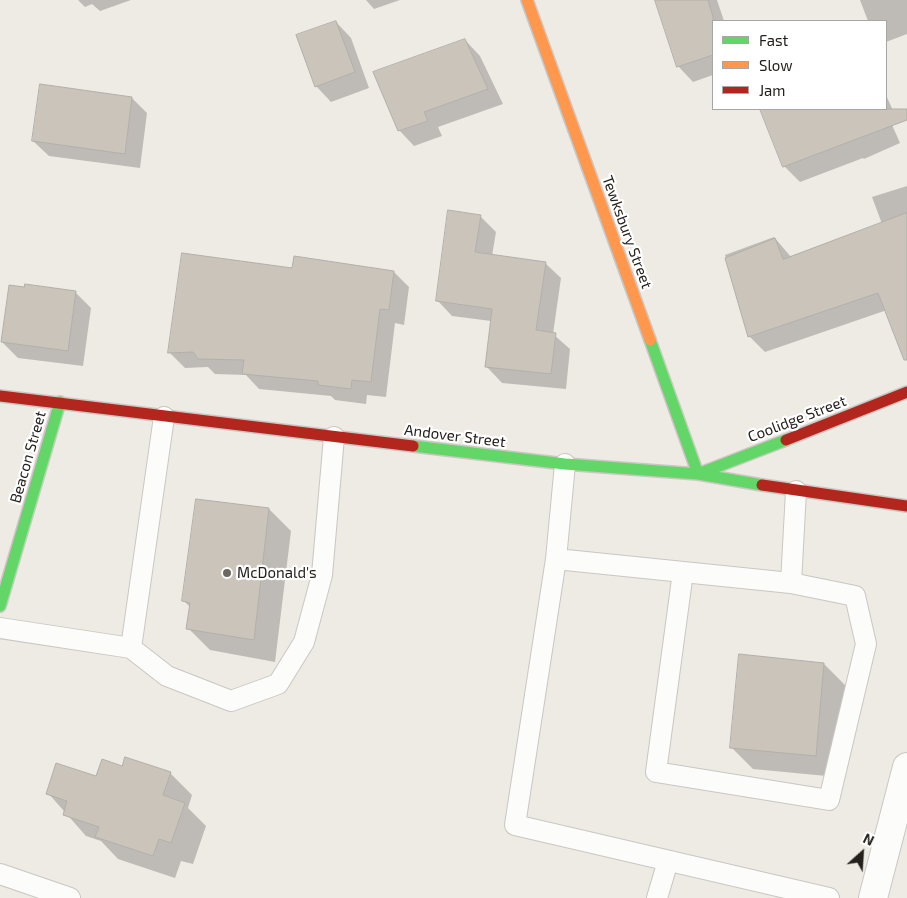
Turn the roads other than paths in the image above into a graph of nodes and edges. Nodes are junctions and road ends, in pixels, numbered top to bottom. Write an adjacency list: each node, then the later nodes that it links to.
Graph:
1 (527, 0): 8 (main road, Tewksbury Street)
2 (907, 392): 8 (main road, Coolidge Street)
3 (0, 396): 4 (main road, Andover Street)
4 (60, 402): 5 (main road, Andover Street); 14 (main road, Beacon Street)
5 (164, 417): 6 (main road, Andover Street); 16 (lane)
6 (334, 437): 7 (main road, Andover Street); 16 (lane)
7 (565, 464): 8 (main road, Andover Street); 11 (lane)
8 (698, 474): 9 (main road, Andover Street)
9 (796, 491): 10 (main road, Andover Street); 13 (lane)
10 (907, 506)
11 (556, 559): 12 (lane); 18 (lane)
12 (683, 572): 13 (lane); 13 (lane)
13 (791, 583)
14 (0, 606)
15 (0, 628): 16 (lane)
16 (132, 648)
17 (907, 767): 24 (street)
18 (668, 861): 20 (lane); 22 (lane)
19 (0, 874): 21 (lane)
20 (764, 891): 23 (lane)
21 (70, 898)
22 (657, 898)
23 (829, 898)
24 (873, 898)

